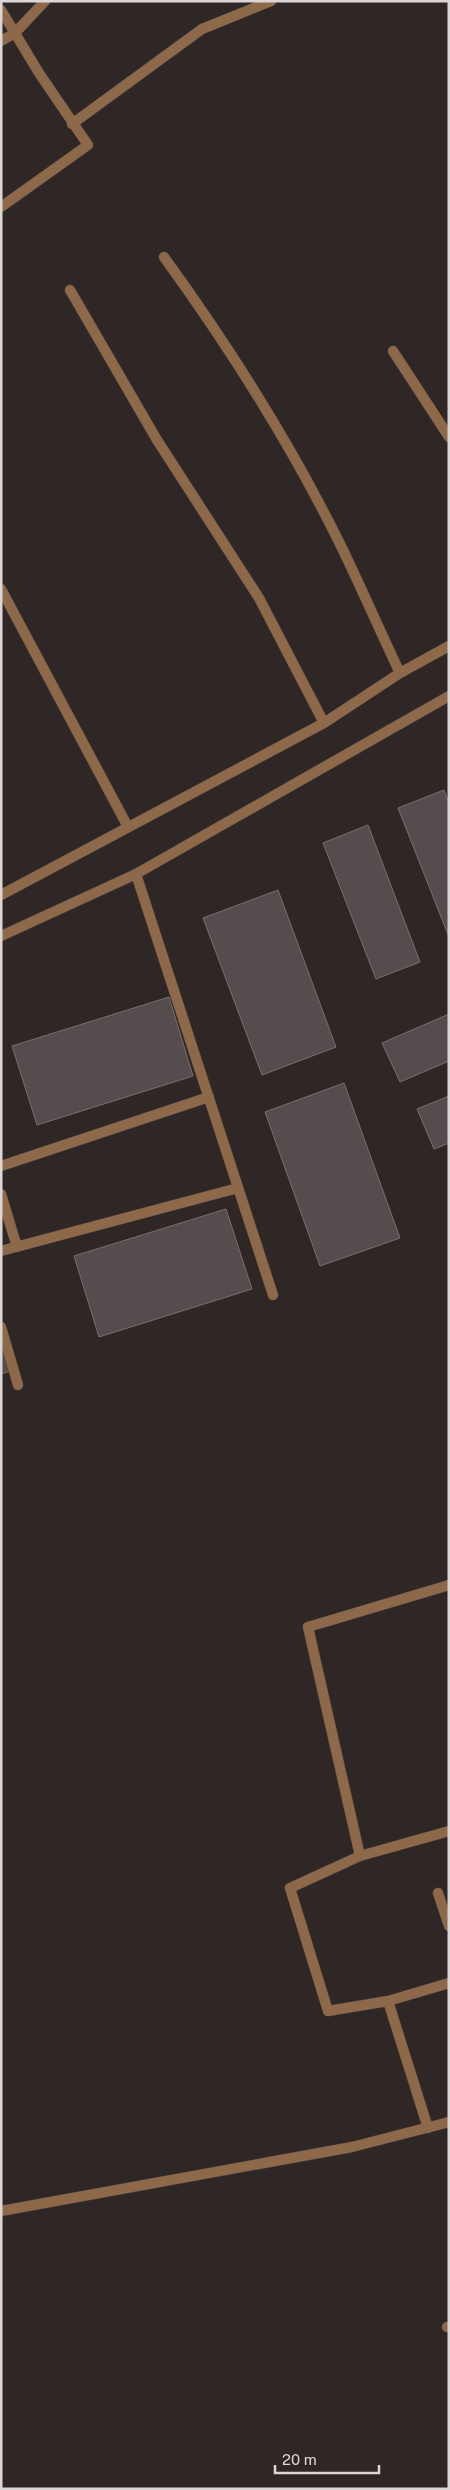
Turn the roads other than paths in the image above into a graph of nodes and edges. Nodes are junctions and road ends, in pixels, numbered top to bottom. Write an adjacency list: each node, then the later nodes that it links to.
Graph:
1 (45, 1): 4 (street)
2 (271, 1): 6 (street)
3 (1, 10): 4 (street)
4 (15, 33): 5 (street); 6 (street)
5 (1, 41)
6 (72, 124): 7 (street)
7 (1, 207)
8 (164, 258): 14 (street)
9 (70, 290): 16 (street)
10 (393, 351): 11 (street)
11 (449, 437)
12 (1, 589): 17 (street)
13 (449, 646): 14 (street)
14 (400, 673): 16 (street)
15 (449, 696): 18 (street)
16 (324, 723): 17 (street)
17 (128, 827): 19 (street)
18 (136, 874): 20 (street); 21 (street)
19 (1, 895)
20 (1, 936)
21 (209, 1097): 22 (street); 23 (street)
22 (1, 1166)
23 (238, 1188): 25 (street); 27 (street)
24 (1, 1194): 25 (street)
25 (17, 1247): 26 (street)
26 (1, 1251)
27 (274, 1295)
28 (1, 1327): 29 (street)
29 (18, 1385)
30 (449, 1585): 32 (street)
31 (449, 1831): 32 (street)
32 (360, 1856): 36 (street)
33 (438, 1893): 34 (street)
34 (449, 1926)
35 (449, 1983): 36 (street)
36 (388, 2001): 38 (street)
37 (449, 2122): 38 (street)
38 (428, 2128): 39 (street)
39 (1, 2211)

